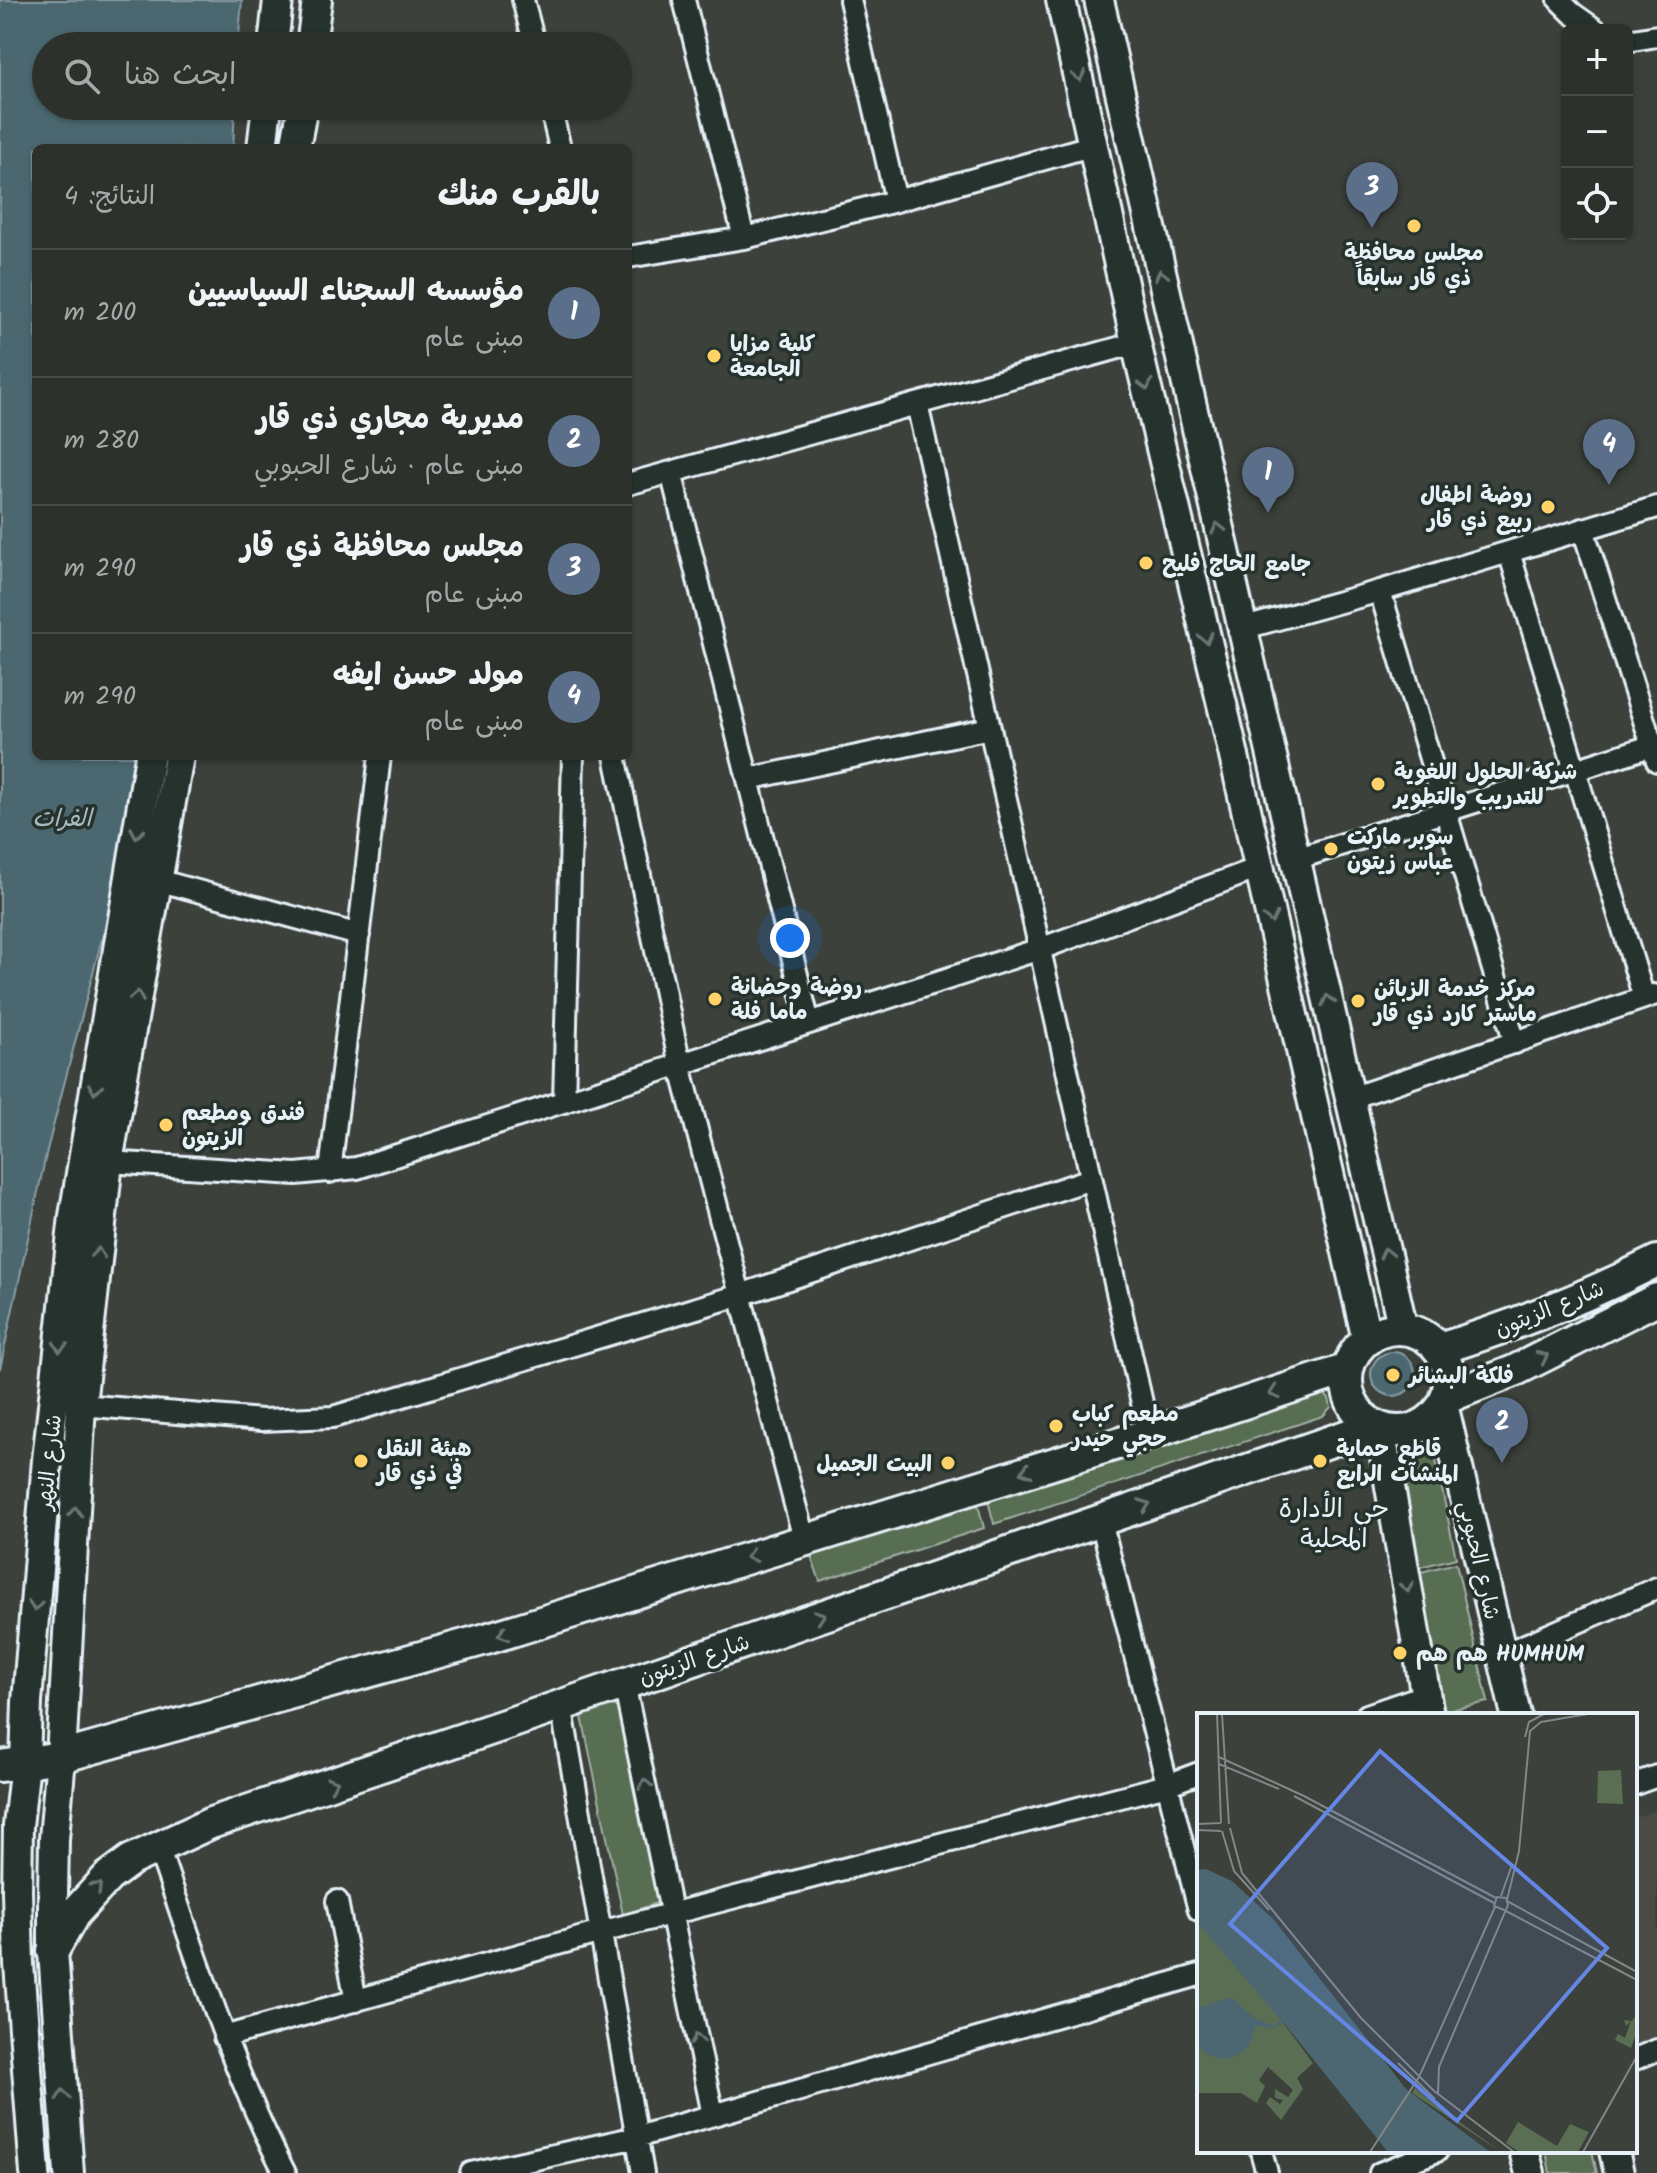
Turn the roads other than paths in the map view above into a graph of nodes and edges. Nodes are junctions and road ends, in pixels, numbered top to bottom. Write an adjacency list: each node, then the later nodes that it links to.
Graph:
1 (278, 0): 10 (main road)
2 (317, 0): 11 (main road)
3 (523, 0): 12 (street)
4 (684, 0): 23 (street)
5 (850, 0): 22 (street)
6 (1061, 0): 21 (main road, one-way to 21)
7 (1099, 0): 33 (main road, one-way to 7)
8 (1559, 0): 9 (street)
9 (1588, 24)
10 (275, 32)
11 (313, 32)
12 (531, 32)
13 (1657, 36): 14 (street)
14 (1633, 40)
15 (265, 120): 18 (main road)
16 (300, 120): 19 (main road)
17 (553, 120): 20 (street)
18 (262, 144)
19 (296, 144)
20 (559, 144)
21 (1094, 145): 22 (street); 25 (main road)
22 (896, 201): 23 (street)
23 (744, 238): 24 (street)
24 (632, 256)
25 (1136, 343): 26 (street); 35 (main road, one-way to 35)
26 (917, 404): 27 (street); 36 (street)
27 (671, 472): 28 (street); 44 (street)
28 (632, 483)
29 (1657, 507): 30 (street)
30 (1583, 529): 31 (street); 37 (street)
31 (1509, 552): 32 (street); 43 (street)
32 (1380, 591): 33 (street); 45 (street)
33 (1241, 629): 34 (main road)
34 (1263, 713): 35 (main road); 46 (main road)
35 (1226, 721): 47 (main road)
36 (990, 728): 44 (street); 50 (street)
37 (1655, 750): 43 (street)
38 (149, 760): 81 (main road, شارع النهر, one-way to 81)
39 (178, 760): 48 (main road, شارع النهر)
40 (380, 760): 49 (street)
41 (573, 760): 56 (street)
42 (616, 760): 54 (street)
43 (1575, 770): 45 (street); 51 (street)
44 (748, 779): 52 (street)
45 (1446, 811): 46 (street); 53 (street)
46 (1296, 859): 55 (main road, one-way to 46)
47 (1259, 868): 50 (street); 64 (main road, one-way to 64)
48 (157, 880): 49 (street); 57 (main road, شارع النهر, one-way to 48)
49 (359, 935): 58 (street)
50 (1040, 949): 52 (street); 59 (street)
51 (1650, 996): 53 (street)
52 (809, 1023): 54 (street)
53 (1515, 1043): 55 (street)
54 (680, 1065): 56 (street); 61 (street)
55 (1351, 1098): 63 (main road, one-way to 55)
56 (564, 1102): 58 (street)
57 (108, 1162): 58 (street); 68 (main road, شارع النهر, one-way to 57)
58 (330, 1172)
59 (1091, 1179): 61 (street); 70 (street)
60 (1657, 1261): 65 (main road, شارع الزيتون)
61 (740, 1295): 68 (street); 72 (street)
62 (1657, 1299): 67 (main road, شارع الزيتون, one-way to 62)
63 (1403, 1329): 64 (main road); 65 (main road)
64 (1367, 1340): 66 (main road)
65 (1439, 1349): 67 (main road)
66 (1348, 1369): 69 (main road); 70 (main road, one-way to 70)
67 (1445, 1401): 69 (main road); 74 (main road, شارع الحبوبي)
68 (81, 1405): 80 (main road, شارع النهر, one-way to 68)
69 (1377, 1427): 71 (main road, شارع الزيتون, one-way to 69); 77 (main road, one-way to 77)
70 (1149, 1434): 72 (main road, one-way to 72)
71 (1101, 1521): 75 (main road, شارع الزيتون, one-way to 71); 85 (street)
72 (804, 1539): 80 (main road, one-way to 80)
73 (1657, 1588): 74 (street)
74 (1502, 1655): 79 (main road, شارع الحبوبي)
75 (624, 1683): 76 (main road, شارع الزيتون); 89 (street, one-way to 75)
76 (561, 1705): 86 (main road, شارع الزيتون, one-way to 76); 90 (street)
77 (1427, 1705): 78 (street)
78 (1379, 1713)
79 (1516, 1713)
80 (61, 1757): 81 (main road); 91 (main road, شارع النهر)
81 (12, 1764): 103 (main road, شارع النهر)
82 (1197, 1774): 85 (street)
83 (1657, 1776): 84 (street)
84 (1637, 1783)
85 (1167, 1785): 88 (street); 89 (street)
86 (158, 1847): 91 (main road, شارع الزيتون, one-way to 86); 94 (street)
87 (337, 1901): 93 (street)
88 (1197, 1902)
89 (672, 1914): 90 (street); 97 (street, one-way to 89)
90 (601, 1932): 93 (street); 98 (street)
91 (53, 1951): 104 (main road, شارع النهر, one-way to 91)
92 (1197, 1976): 97 (street)
93 (356, 2001): 94 (street)
94 (224, 2037): 105 (street)
95 (1657, 2050): 96 (street)
96 (1637, 2058)
97 (713, 2115): 98 (street)
98 (637, 2137): 106 (street); 107 (street)
99 (1262, 2153): 108 (street)
100 (1432, 2153): 109 (street)
101 (1525, 2153): 110 (main road)
102 (1614, 2153): 111 (main road)
103 (35, 2173)
104 (69, 2173)
105 (285, 2173)
106 (471, 2173)
107 (643, 2173)
108 (1267, 2173)
109 (1380, 2173)
110 (1530, 2173)
111 (1619, 2173)

